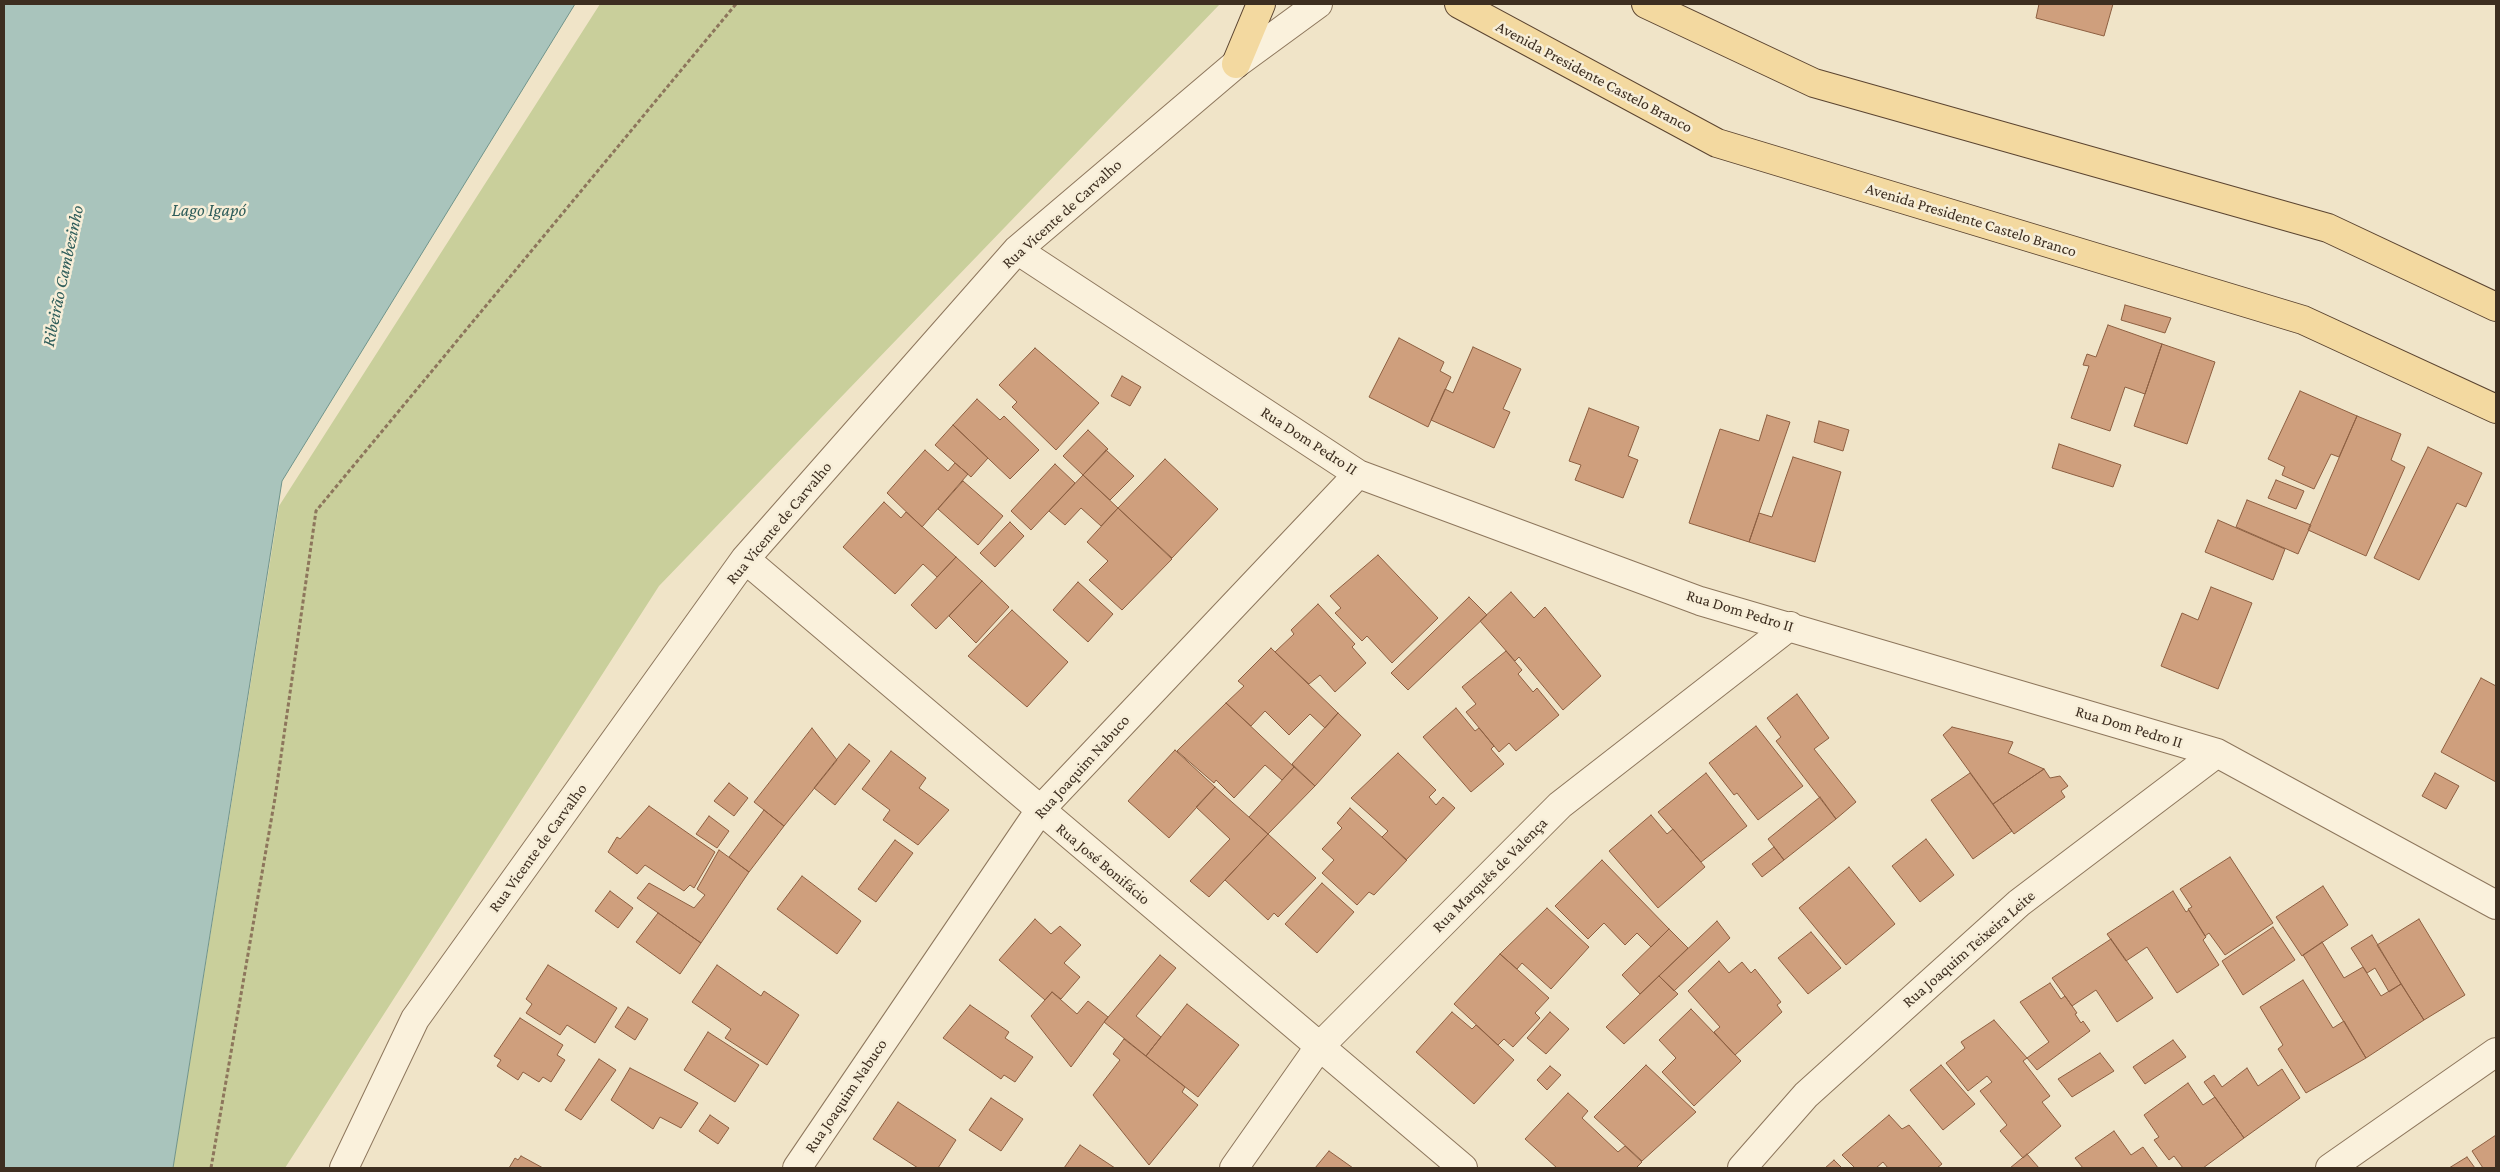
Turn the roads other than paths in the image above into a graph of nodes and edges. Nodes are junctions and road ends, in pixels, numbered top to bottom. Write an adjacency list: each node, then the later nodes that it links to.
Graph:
1 (1261, 4): 5 (main road)
2 (1318, 4): 5 (street, Rua Vicente de Carvalho)
3 (1459, 4): 8 (main road, Avenida Presidente Castelo Branco)
4 (1649, 4): 7 (main road)
5 (1236, 64): 6 (street, Rua Vicente de Carvalho)
6 (1017, 250): 9 (street, Rua Dom Pedro II); 10 (street, Rua Vicente de Carvalho)
7 (2496, 308)
8 (2496, 409)
9 (1358, 474): 11 (street, Rua Dom Pedro II); 13 (street, Rua Joaquim Nabuco)
10 (745, 559): 13 (street, Rua José Bonifácio); 17 (street, Rua Vicente de Carvalho)
11 (1790, 626): 12 (street, Rua Dom Pedro II); 15 (street, Rua Marquês de Valença)
12 (2217, 753): 14 (street, Rua Dom Pedro II); 21 (street, Rua Joaquim Teixeira Leite)
13 (1040, 810): 15 (street, Rua José Bonifácio); 18 (street, Rua Joaquim Nabuco)
14 (2493, 894)
15 (1319, 1046): 19 (street, Rua Marquês de Valença); 20 (street, Rua José Bonifácio)
16 (2496, 1052): 22 (street)
17 (344, 1168)
18 (797, 1168)
19 (1234, 1168)
20 (1463, 1168)
21 (1742, 1168)
22 (2330, 1168)

